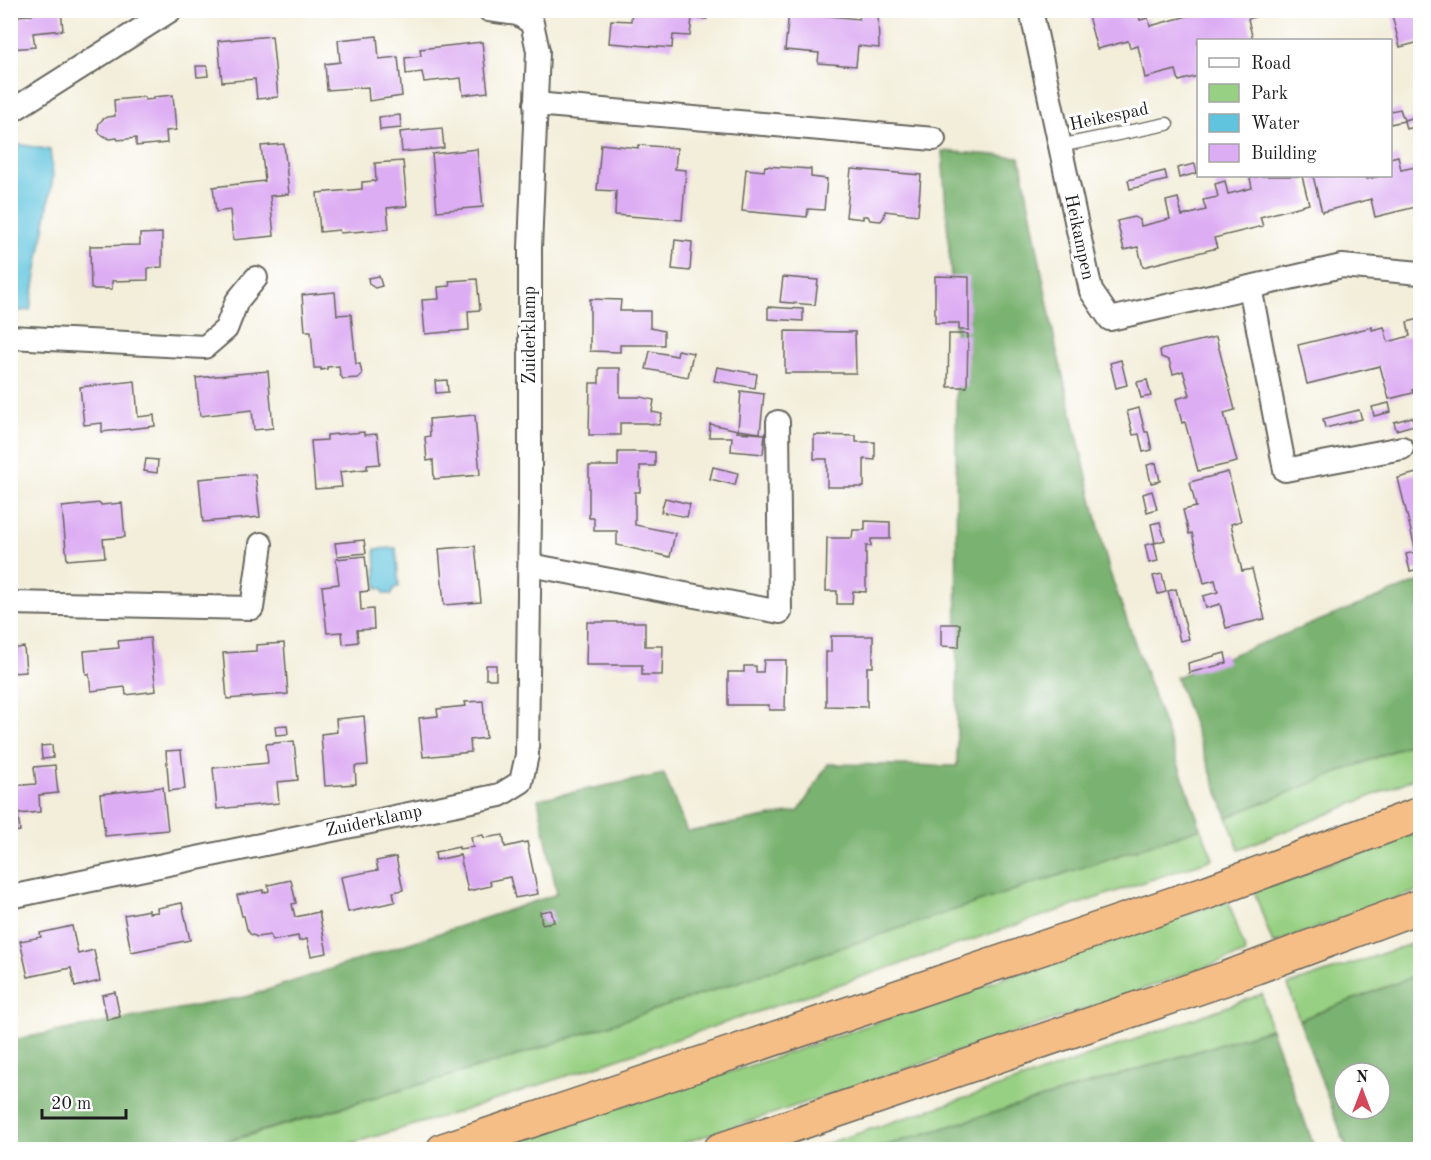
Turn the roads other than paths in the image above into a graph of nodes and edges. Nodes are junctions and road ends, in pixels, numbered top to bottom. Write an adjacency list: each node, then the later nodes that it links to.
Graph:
1 (171, 10): 5 (street)
2 (489, 10): 4 (street, Zuiderklamp)
3 (1031, 10): 8 (street, Heikampen)
4 (535, 104): 7 (street); 16 (street, Zuiderklamp)
5 (10, 112)
6 (1167, 124): 8 (lane, Heikespad)
7 (934, 139)
8 (1059, 146): 11 (street, Heikampen)
9 (1420, 273): 11 (street, Heikampen)
10 (256, 278): 12 (street)
11 (1250, 287): 14 (street)
12 (10, 337)
13 (778, 422): 16 (street)
14 (1402, 448)
15 (261, 544): 17 (street)
16 (530, 565): 19 (street, Zuiderklamp)
17 (10, 603)
18 (1420, 814): 21 (highway)
19 (10, 897)
20 (1420, 906): 22 (highway)
21 (443, 1149)
22 (720, 1149)

